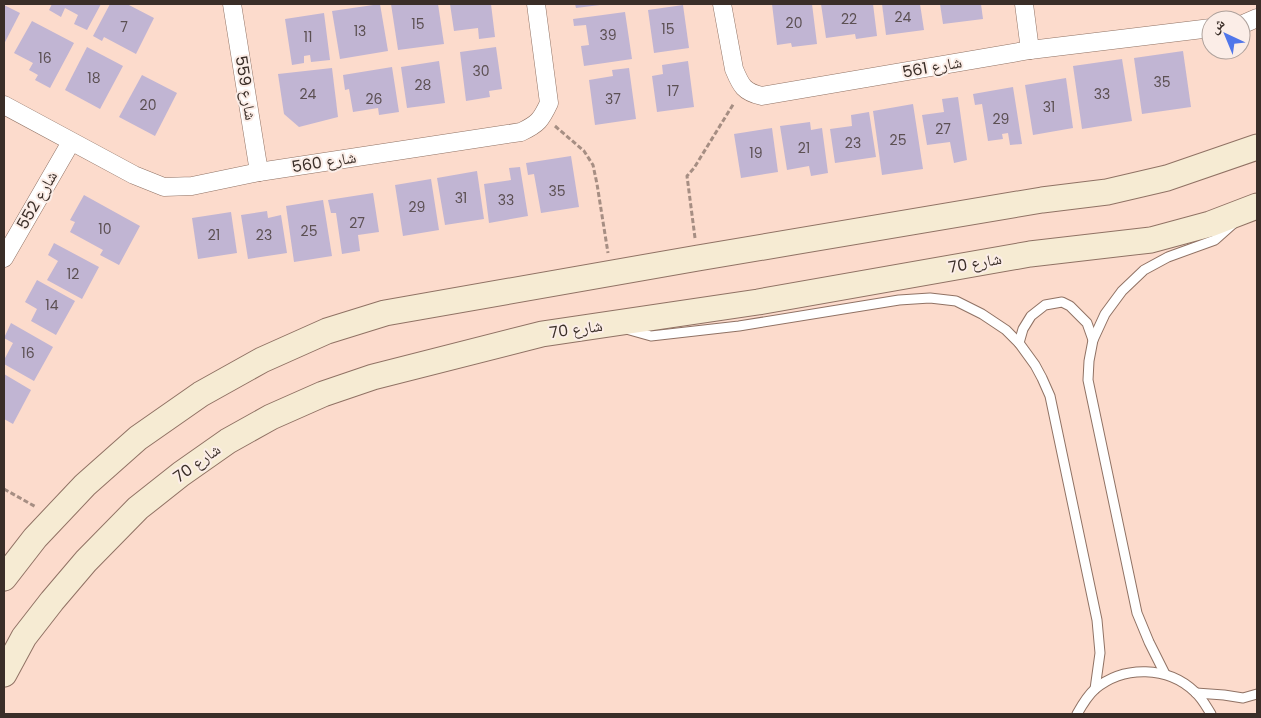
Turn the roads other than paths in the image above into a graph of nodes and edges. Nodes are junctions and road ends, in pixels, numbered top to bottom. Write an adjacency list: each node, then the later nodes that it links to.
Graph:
1 (232, 4): 10 (street, شارع 559)
2 (536, 4): 10 (street, شارع 560)
3 (722, 4): 6 (street, شارع 561)
4 (1024, 4): 6 (street)
5 (1201, 29): 6 (street, شارع 561)
6 (1030, 50)
7 (4, 105): 8 (street, شارع 560)
8 (71, 142): 10 (street, شارع 560); 12 (street, شارع 552)
9 (1257, 147): 16 (main road)
10 (259, 172)
11 (1253, 208): 13 (main road, شارع 70); 14 (lane)
12 (4, 258)
13 (606, 324): 15 (lane); 17 (main road, شارع 70)
14 (1093, 340): 15 (lane); 18 (lane)
15 (1019, 343): 19 (lane)
16 (4, 578)
17 (4, 674)
18 (1165, 674): 19 (lane); 20 (lane)
19 (1095, 689): 22 (lane)
20 (1196, 693): 21 (lane); 23 (lane)
21 (1257, 694)
22 (1077, 714)
23 (1211, 714)

